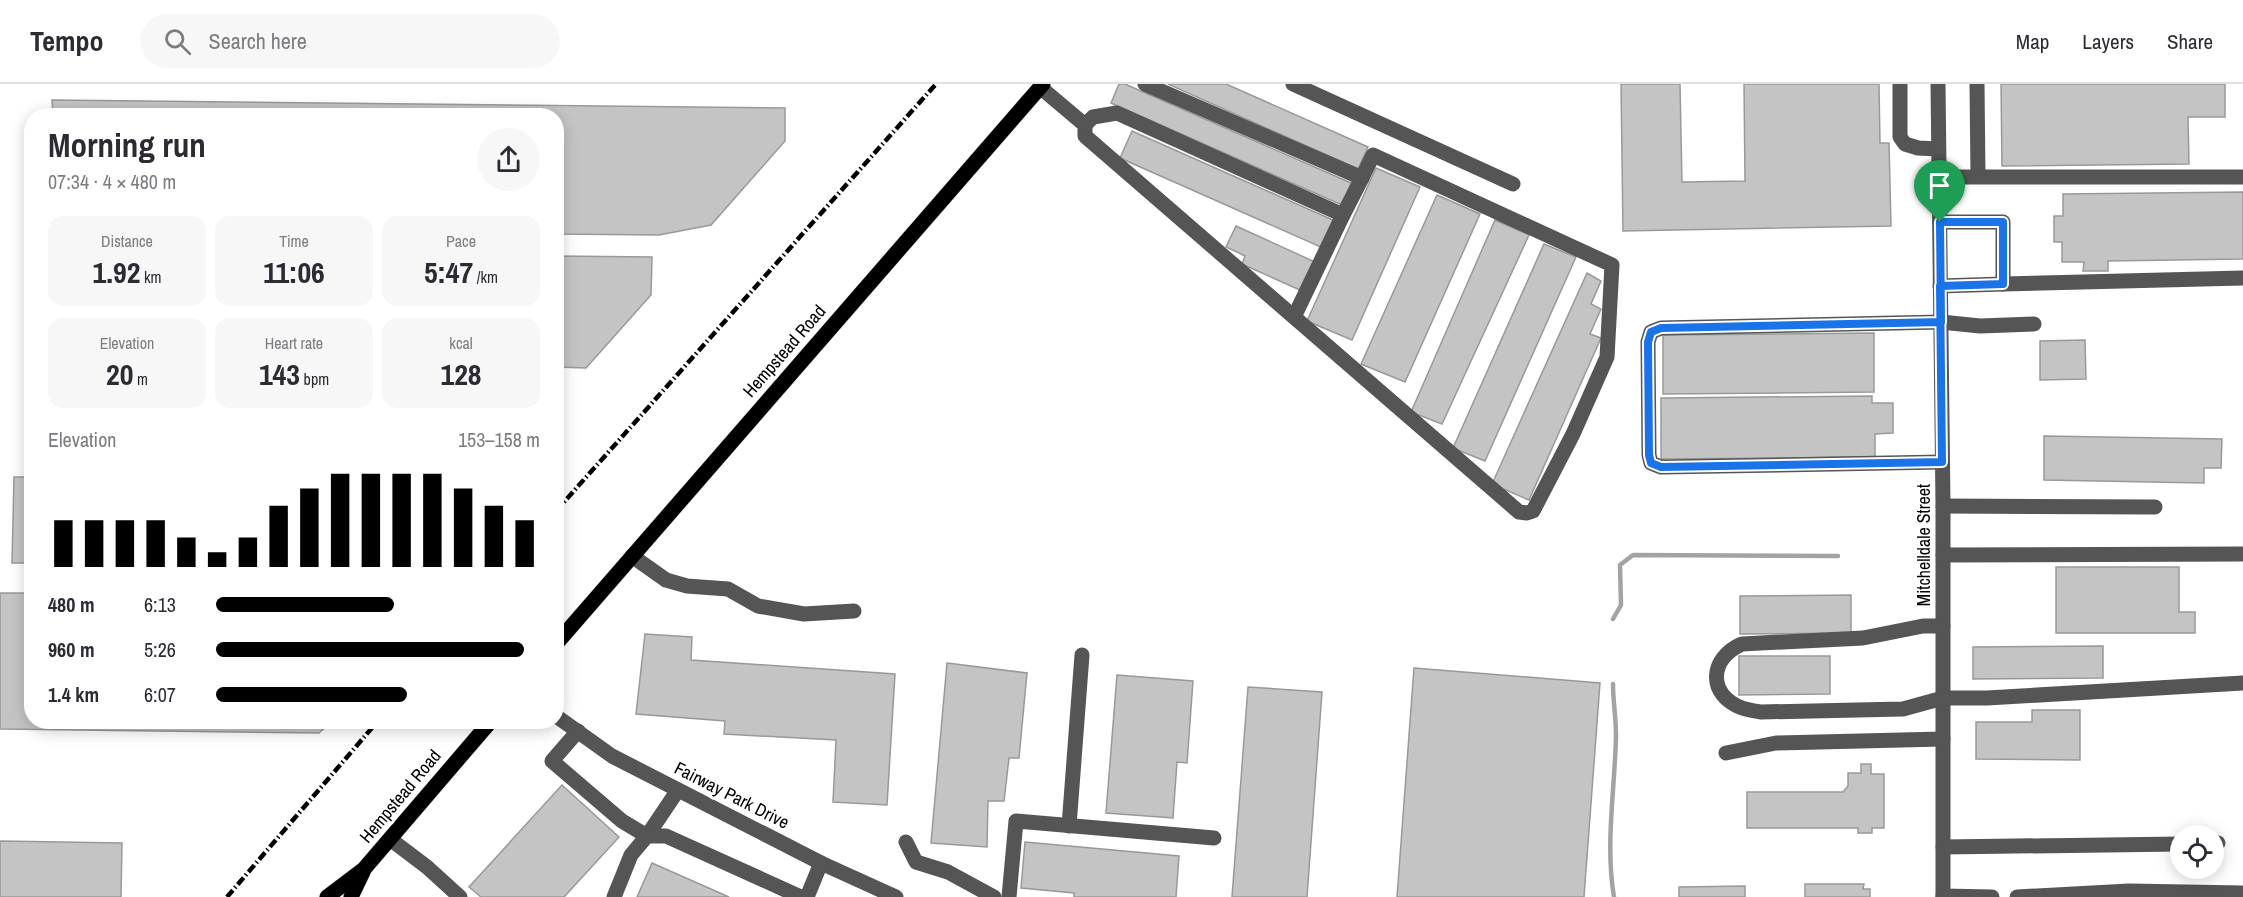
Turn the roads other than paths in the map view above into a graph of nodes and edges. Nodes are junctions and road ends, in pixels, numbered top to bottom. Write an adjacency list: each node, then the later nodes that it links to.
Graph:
1 (1145, 84): 10 (street)
2 (1293, 84): 13 (street)
3 (1900, 84): 8 (street)
4 (1938, 84): 8 (street, Mitchelldale Street)
5 (1977, 84): 9 (street)
6 (1042, 86): 7 (street); 27 (main road, Hempstead Road)
7 (1085, 125): 14 (street); 19 (street)
8 (1938, 149): 11 (street, Mitchelldale Street)
9 (1978, 176): 11 (street); 12 (street)
10 (1362, 177): 14 (street); 19 (street)
11 (1939, 177): 15 (street, Mitchelldale Street)
12 (2243, 177)
13 (1513, 184)
14 (1344, 215): 19 (street)
15 (1940, 222): 17 (street); 18 (street, Mitchelldale Street)
16 (2243, 278): 17 (street)
17 (2003, 284): 18 (street)
18 (1940, 286): 20 (street, Mitchelldale Street)
19 (1294, 317)
20 (1941, 322): 21 (street); 22 (street, Mitchelldale Street); 22 (street)
21 (2034, 324)
22 (1942, 462): 23 (street, Mitchelldale Street)
23 (1943, 506): 24 (street); 26 (street, Mitchelldale Street)
24 (2155, 507)
25 (2243, 554): 26 (street)
26 (1943, 555): 29 (street, Mitchelldale Street)
27 (632, 556): 28 (street); 30 (main road, Hempstead Road)
28 (854, 611)
29 (1943, 626): 33 (street, Mitchelldale Street); 33 (street)
30 (564, 635)
31 (1082, 655): 40 (street)
32 (2243, 682): 33 (street)
33 (1943, 698): 37 (street, Mitchelldale Street)
34 (564, 721): 36 (street, Fairway Park Drive)
35 (484, 729): 43 (main road, Hempstead Road)
36 (578, 731): 39 (street, Fairway Park Drive); 41 (street)
37 (1943, 739): 38 (street); 46 (street, Mitchelldale Street)
38 (1726, 753)
39 (678, 790): 41 (street); 47 (street, Fairway Park Drive)
40 (1069, 826): 42 (street); 58 (street)
41 (647, 836): 53 (street); 54 (street)
42 (1214, 838)
43 (390, 839): 48 (main road, Hempstead Road); 52 (street)
44 (906, 842): 57 (street)
45 (2170, 844): 46 (street)
46 (1943, 847): 59 (street, Mitchelldale Street)
47 (821, 863): 55 (street); 56 (street, Fairway Park Drive)
48 (364, 869): 50 (main road, Hempstead Road); 51 (main road, Hempstead Road)
49 (2243, 893): 61 (street)
50 (327, 897)
51 (351, 897)
52 (460, 897)
53 (614, 897)
54 (801, 897)
55 (807, 897)
56 (896, 897)
57 (994, 897)
58 (1009, 897)
59 (1943, 897): 60 (street)
60 (1992, 897)
61 (2017, 897)

